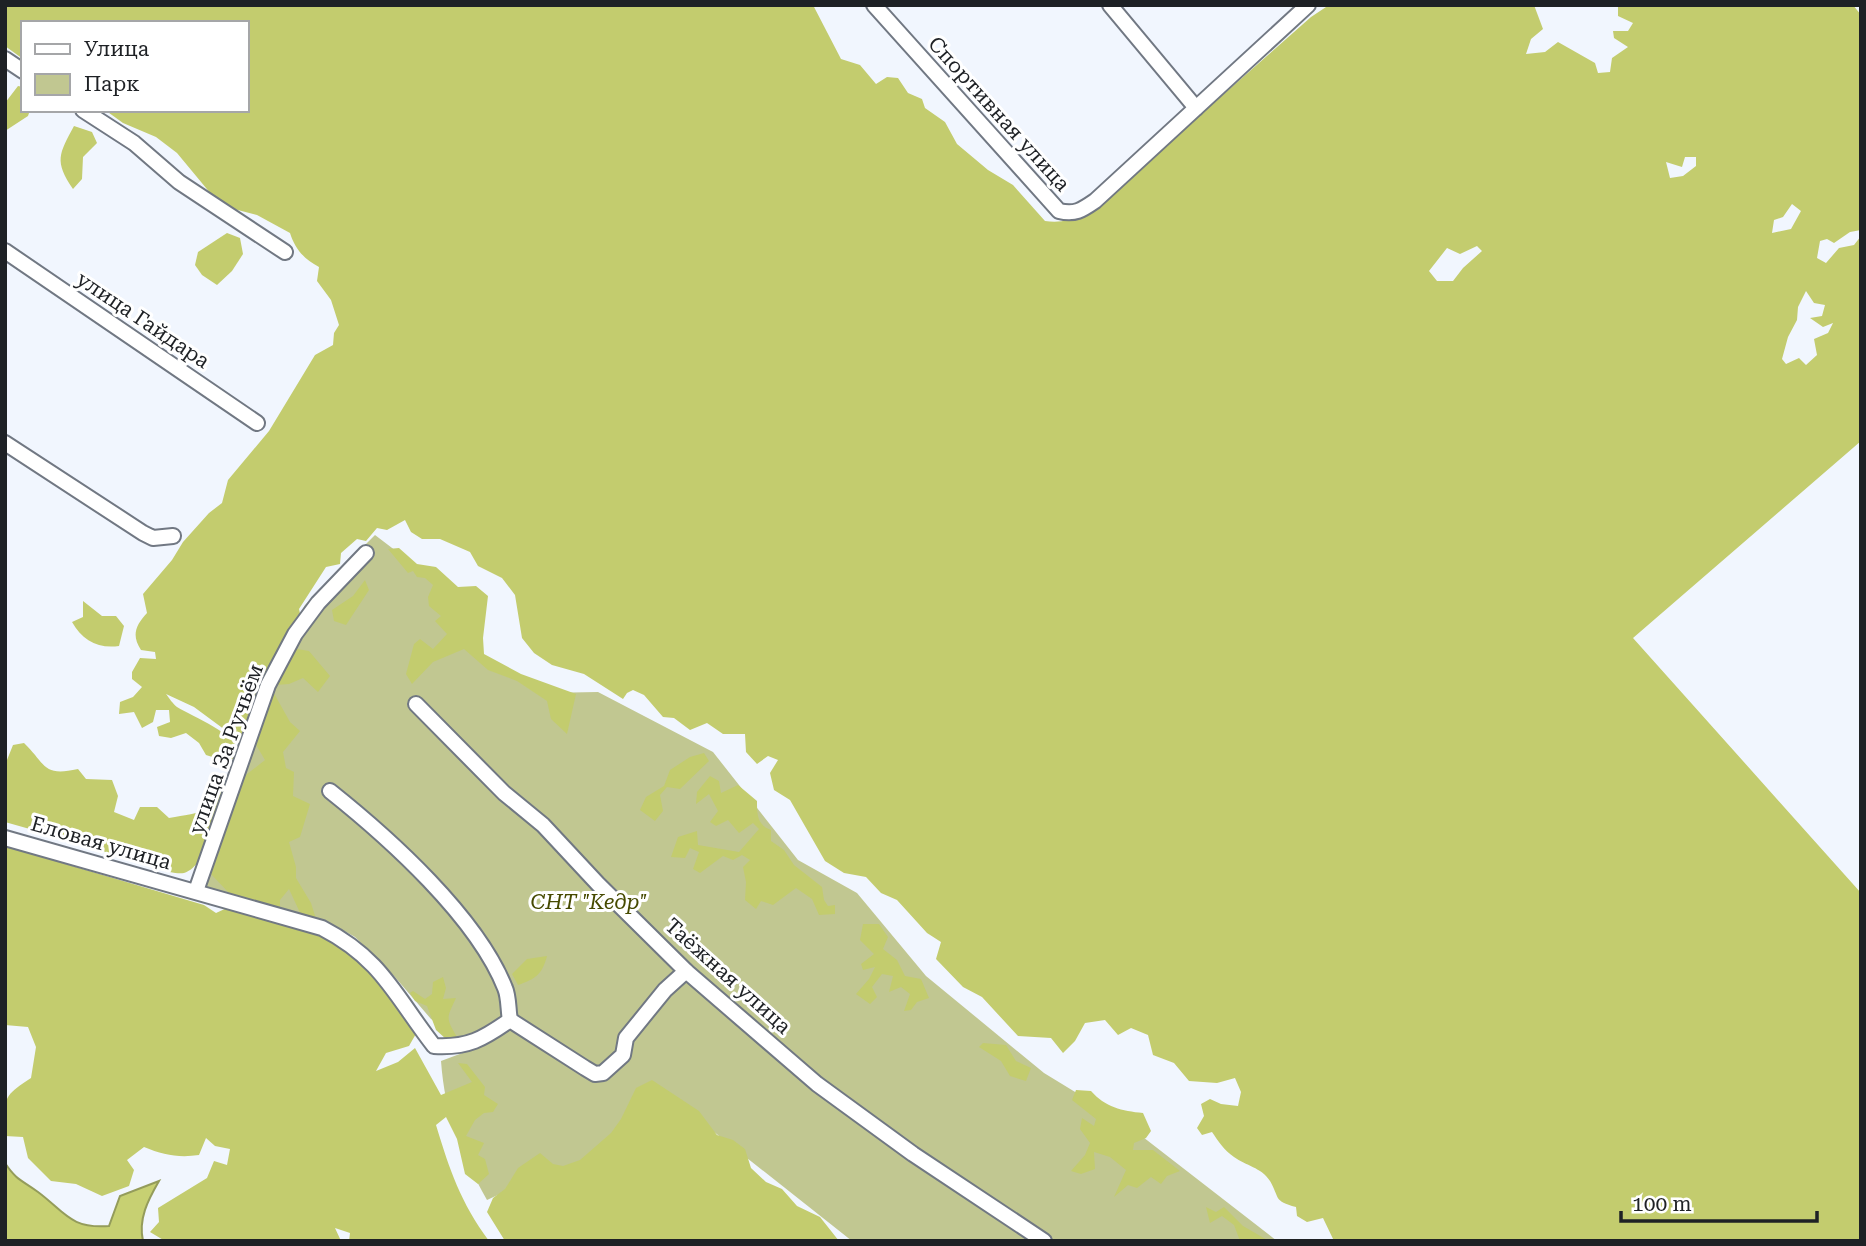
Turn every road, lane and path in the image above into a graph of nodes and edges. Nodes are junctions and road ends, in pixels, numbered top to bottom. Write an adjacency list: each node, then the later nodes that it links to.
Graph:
1 (874, 5): 6 (street, Спортивная улица)
2 (1110, 5): 6 (street)
3 (1308, 5): 6 (street)
4 (5, 59): 5 (street)
5 (21, 70)
6 (1196, 108)
7 (86, 112): 9 (street)
8 (5, 251): 10 (street, улица Гайдара)
9 (285, 252)
10 (257, 423)
11 (5, 443): 12 (street)
12 (173, 536)
13 (366, 553): 17 (street, улица За Ручьём)
14 (416, 704): 18 (street, Таёжная улица)
15 (330, 790): 19 (street)
16 (5, 838): 17 (street, Еловая улица)
17 (191, 889): 19 (street, Еловая улица)
18 (686, 971): 19 (street); 20 (street, Таёжная улица)
19 (510, 1020)
20 (1044, 1241)

